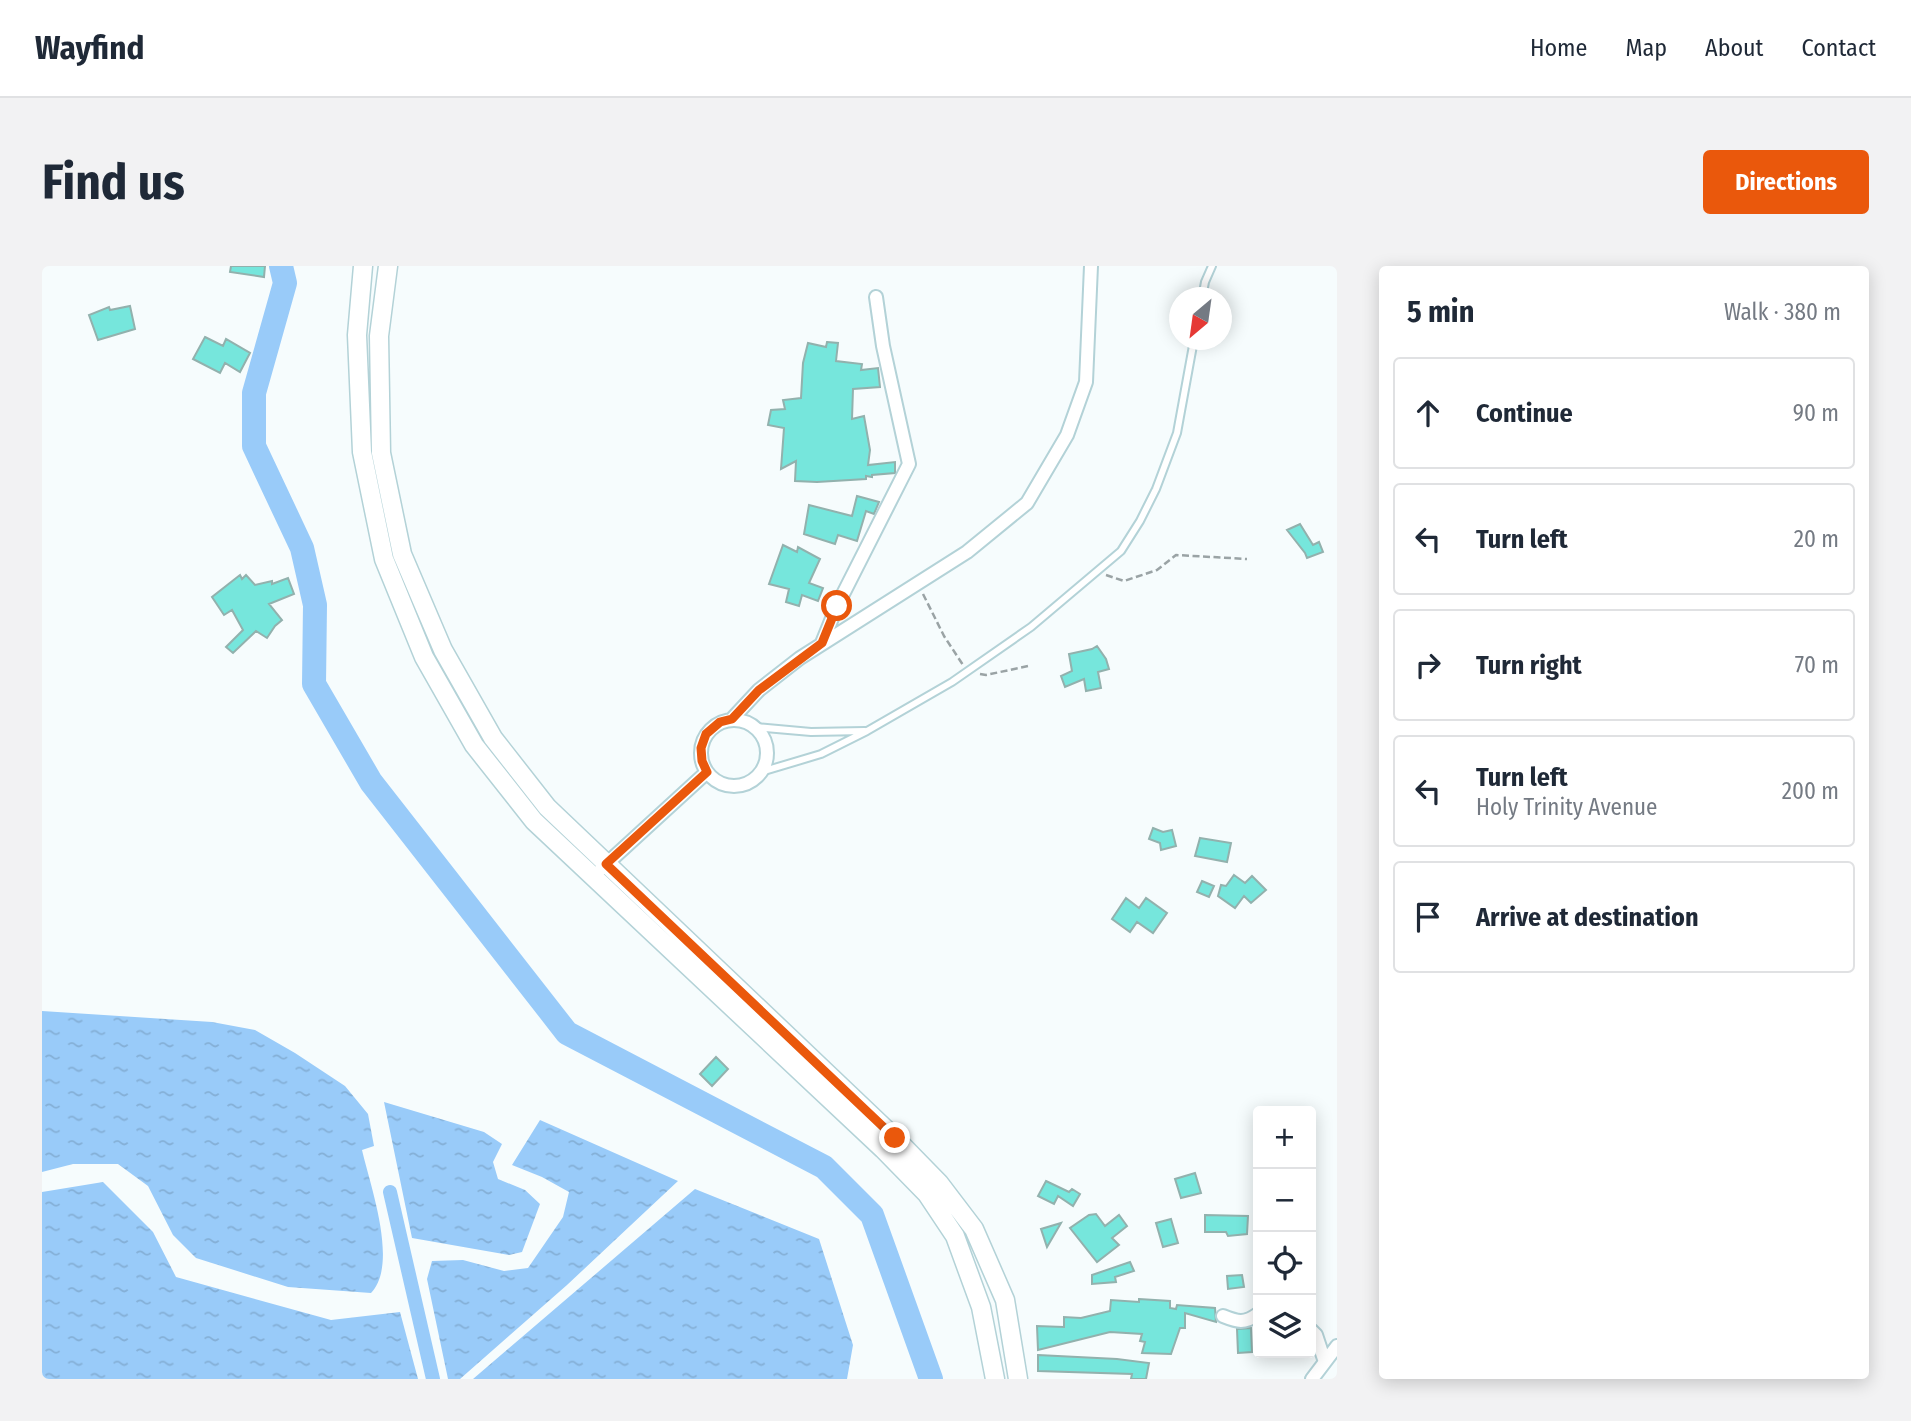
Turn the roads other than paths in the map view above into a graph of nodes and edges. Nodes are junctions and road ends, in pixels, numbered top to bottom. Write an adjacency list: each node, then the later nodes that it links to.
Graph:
1 (362, 266): 15 (main road)
2 (388, 266): 14 (main road)
3 (1091, 266): 8 (street)
4 (1212, 266): 5 (lane)
5 (1204, 287)
6 (876, 298): 8 (street)
7 (1192, 350): 11 (lane)
8 (822, 643): 9 (street)
9 (732, 719): 10 (street); 12 (street)
10 (755, 727): 11 (lane); 13 (street)
11 (867, 732): 13 (lane)
12 (707, 772): 13 (street); 14 (street)
13 (761, 772)
14 (606, 864): 15 (street); 16 (main road)
15 (593, 877): 17 (main road)
16 (974, 1229): 17 (main road); 24 (main road)
17 (955, 1236): 23 (main road)
18 (1223, 1316): 19 (street)
19 (1253, 1317)
20 (1316, 1335): 22 (street)
21 (1337, 1346): 22 (street)
22 (1325, 1362): 25 (street)
23 (995, 1379)
24 (1017, 1379)
25 (1312, 1379)

